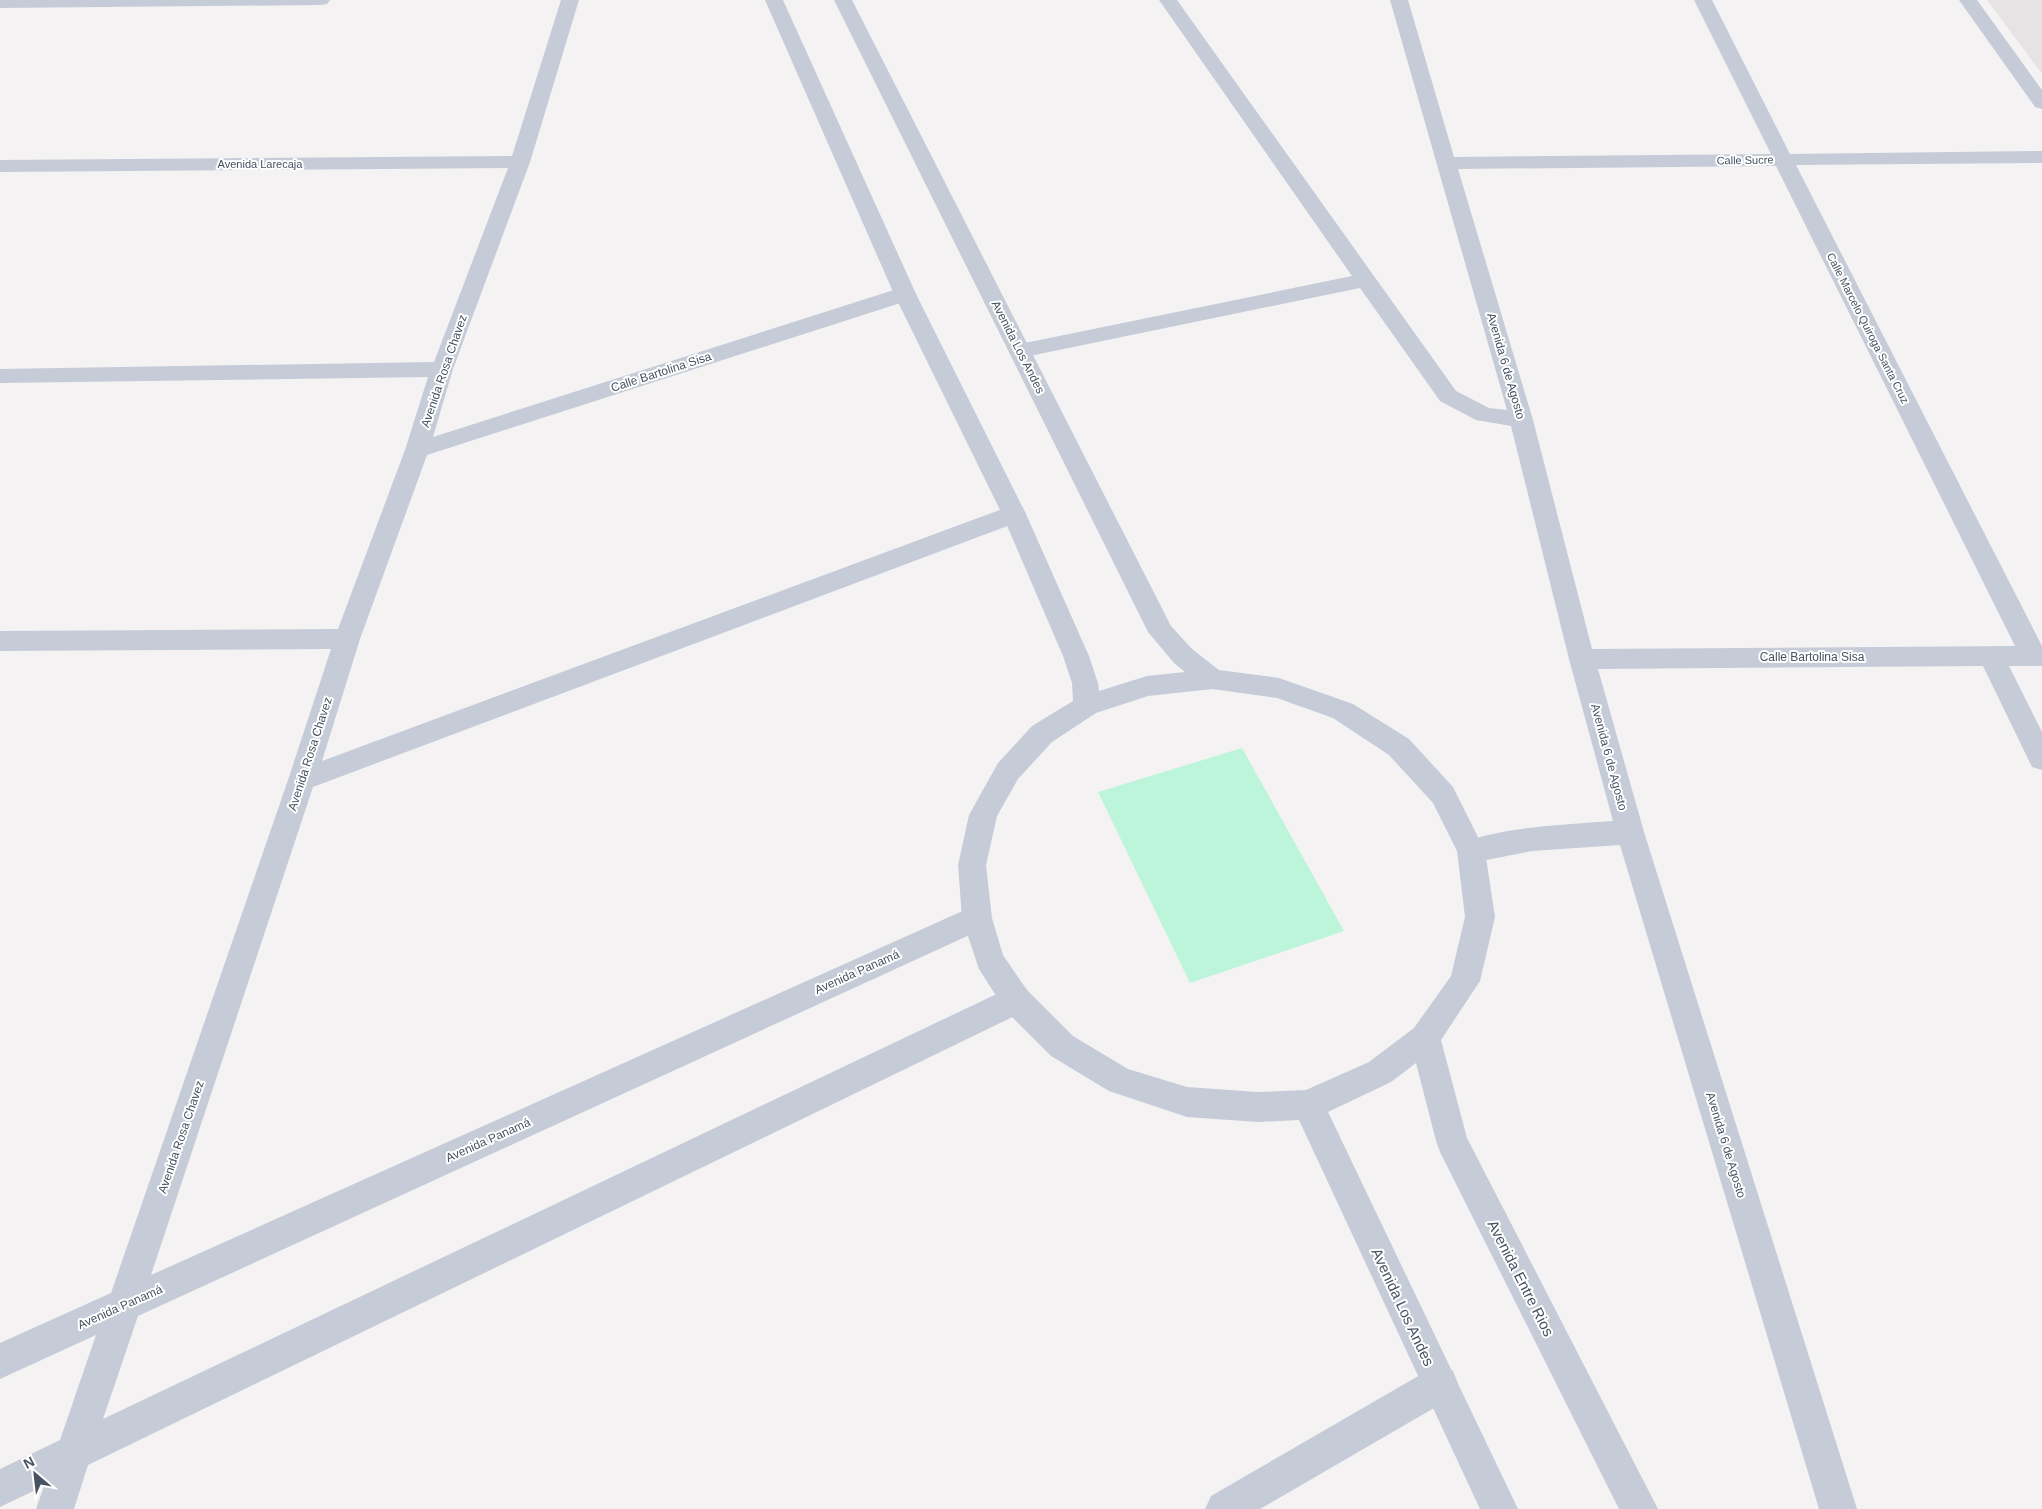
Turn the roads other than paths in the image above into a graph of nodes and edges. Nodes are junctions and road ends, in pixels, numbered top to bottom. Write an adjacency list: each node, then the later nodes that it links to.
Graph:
1 (321, 0): 9 (street)
2 (570, 0): 14 (street, Avenida Rosa Chavez)
3 (774, 0): 18 (street)
4 (843, 0): 19 (street, Avenida Los Andes)
5 (1168, 0): 17 (street)
6 (1399, 0): 15 (street, Avenida 6 de Agosto)
7 (1704, 0): 13 (street, Calle Marcelo Quiroga Santa Cruz)
8 (1968, 0): 11 (street)
9 (169, 1): 10 (street)
10 (0, 3)
11 (2042, 103)
12 (2042, 157): 13 (street, Calle Sucre)
13 (1784, 160): 15 (street, Calle Sucre); 28 (street, Calle Marcelo Quiroga Santa Cruz)
14 (520, 162): 16 (street, Avenida Larecaja); 20 (street, Avenida Rosa Chavez)
15 (1448, 163): 22 (street, Avenida 6 de Agosto)
16 (0, 166)
17 (1366, 280): 19 (street); 22 (street)
18 (905, 294): 23 (street, Calle Bartolina Sisa); 24 (street)
19 (1020, 351): 30 (street, Avenida Los Andes)
20 (442, 369): 21 (street); 23 (street, Avenida Rosa Chavez)
21 (0, 376)
22 (1522, 420): 29 (street, Avenida 6 de Agosto)
23 (417, 450): 25 (street, Avenida Rosa Chavez)
24 (1014, 514): 31 (street); 33 (street)
25 (348, 639): 26 (street); 33 (street, Avenida Rosa Chavez)
26 (0, 641)
27 (1991, 656): 28 (street, Calle Bartolina Sisa); 29 (street, Calle Bartolina Sisa); 32 (street)
28 (2037, 656)
29 (1582, 658): 34 (street, Avenida 6 de Agosto)
30 (1212, 679): 31 (street); 35 (street)
31 (1087, 706): 36 (street)
32 (2042, 759)
33 (302, 780): 40 (street, Avenida Rosa Chavez)
34 (1630, 832): 35 (street); 49 (street, Avenida 6 de Agosto)
35 (1471, 851): 38 (street)
36 (977, 918): 37 (street); 40 (street, Avenida Panamá)
37 (1016, 1000): 39 (street); 43 (street)
38 (1425, 1038): 39 (street); 48 (street, Avenida Entre Rios)
39 (1308, 1105): 42 (street, Avenida Los Andes)
40 (124, 1305): 41 (street, Avenida Panamá); 43 (street, Avenida Rosa Chavez)
41 (0, 1361)
42 (1440, 1384): 46 (street); 47 (street, Avenida Los Andes)
43 (75, 1452): 44 (street); 45 (street, Avenida Rosa Chavez)
44 (0, 1488)
45 (55, 1509)
46 (1224, 1509)
47 (1499, 1509)
48 (1639, 1509)
49 (1838, 1509)

